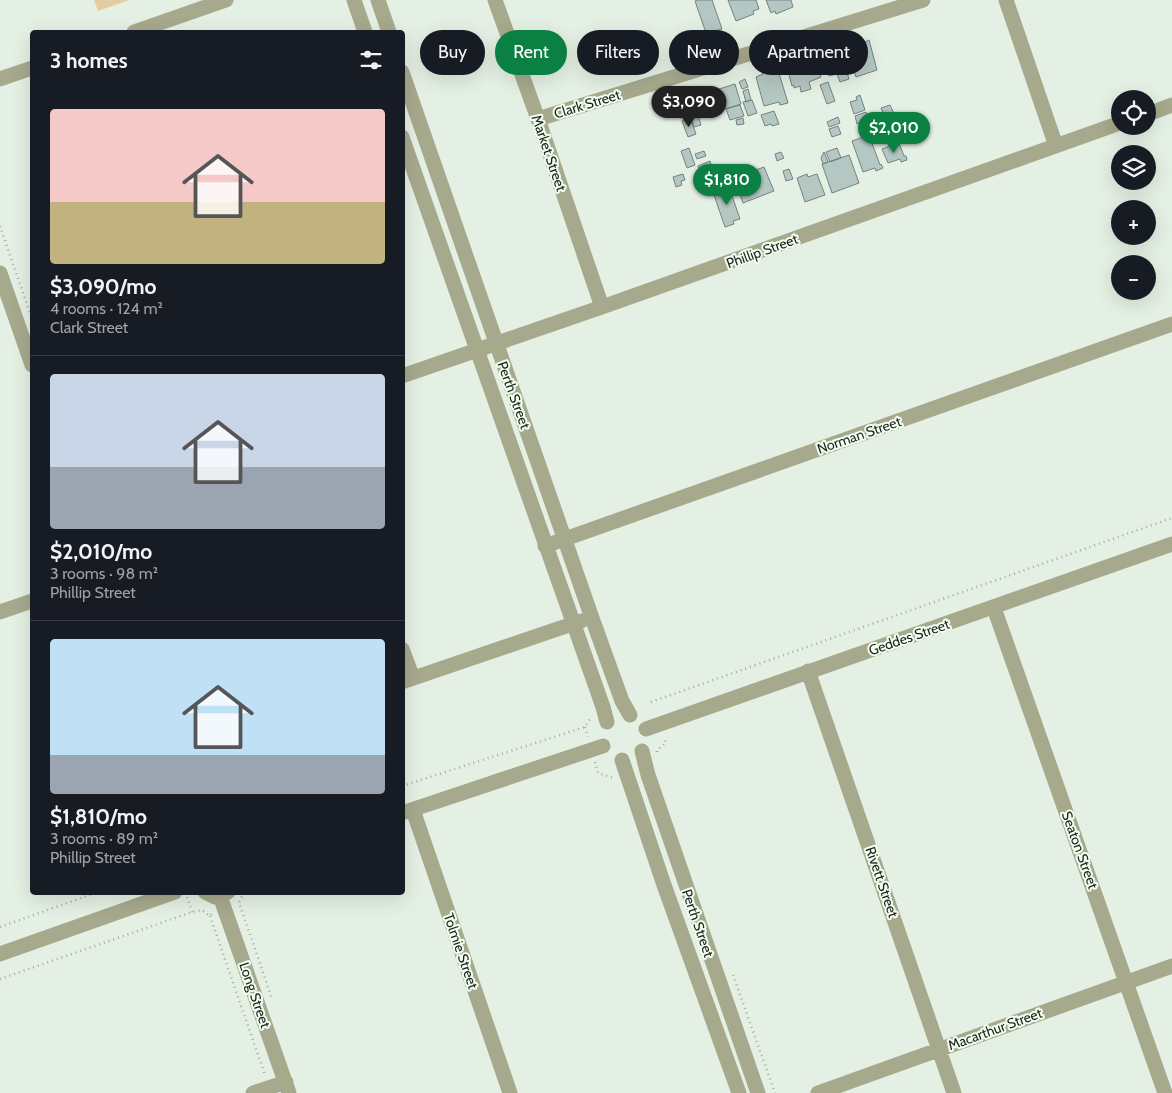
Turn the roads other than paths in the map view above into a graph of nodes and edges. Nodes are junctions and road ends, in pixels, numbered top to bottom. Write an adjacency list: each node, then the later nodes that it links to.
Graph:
1 (226, 0): 7 (street)
2 (354, 0): 8 (street)
3 (378, 0): 9 (street)
4 (495, 0): 15 (street, Market Street)
5 (923, 0): 15 (street, Clark Street)
6 (1006, 0): 18 (street)
7 (140, 30)
8 (364, 30)
9 (388, 30)
10 (30, 69): 11 (street)
11 (0, 79)
12 (405, 81): 22 (street, Perth Street)
13 (1172, 105): 14 (street)
14 (1156, 111)
15 (538, 119): 20 (street, Market Street)
16 (1111, 126): 18 (street, Phillip Street)
17 (405, 145): 23 (street, Perth Street)
18 (1056, 146): 20 (street, Phillip Street)
19 (0, 273): 24 (street)
20 (602, 307): 22 (street, Phillip Street)
21 (1172, 324): 26 (street, Norman Street)
22 (495, 343): 23 (street, Phillip Street); 26 (street, Perth Street)
23 (478, 349): 25 (street, Phillip Street); 28 (street, Perth Street)
24 (30, 359)
25 (405, 375)
26 (565, 539): 28 (street, Norman Street); 32 (street, Perth Street)
27 (1172, 544): 30 (street, Geddes Street)
28 (545, 546): 33 (street, Perth Street)
29 (30, 602): 31 (street)
30 (994, 608): 35 (street, Geddes Street); 51 (street, Seaton Street)
31 (0, 612)
32 (592, 618): 33 (street); 37 (street, Perth Street)
33 (572, 624): 36 (street); 38 (street, Perth Street)
34 (405, 664): 36 (street)
35 (808, 671): 39 (street, Geddes Street); 52 (street, Rivett Street)
36 (408, 680)
37 (630, 715): 38 (street); 39 (street)
38 (607, 722): 40 (street)
39 (646, 729): 41 (street)
40 (603, 746): 42 (street); 43 (street)
41 (642, 751): 42 (street); 44 (street, Perth Street)
42 (622, 760): 45 (street, Perth Street)
43 (408, 811): 55 (street, Tolmie Street)
44 (683, 878): 45 (street); 57 (street, Perth Street)
45 (664, 885): 56 (street, Perth Street)
46 (167, 895): 49 (street)
47 (210, 895): 48 (street)
48 (225, 899): 53 (street, Long Street)
49 (0, 954)
50 (1172, 966): 51 (street, Macarthur Street)
51 (1126, 982): 52 (street, Macarthur Street); 60 (street, Seaton Street)
52 (938, 1050): 58 (street, Macarthur Street); 59 (street, Rivett Street)
53 (288, 1087): 54 (street)
54 (253, 1093)
55 (510, 1093)
56 (739, 1093)
57 (758, 1093)
58 (818, 1093)
59 (954, 1093)
60 (1165, 1093)

